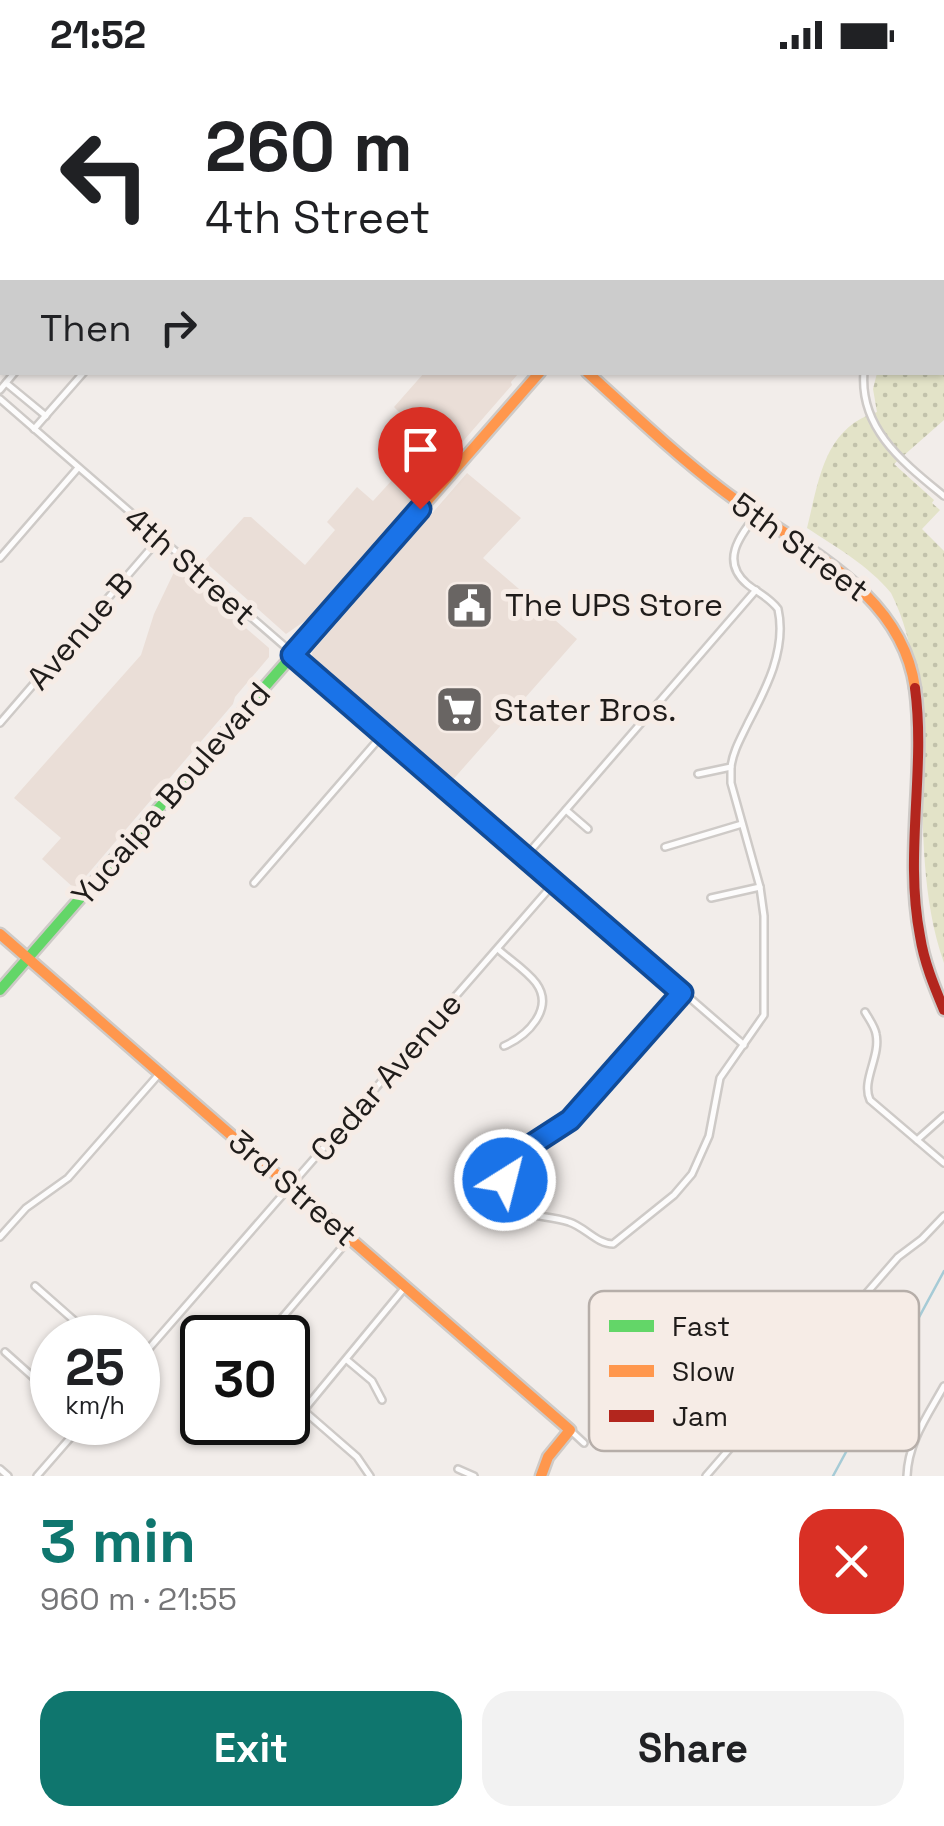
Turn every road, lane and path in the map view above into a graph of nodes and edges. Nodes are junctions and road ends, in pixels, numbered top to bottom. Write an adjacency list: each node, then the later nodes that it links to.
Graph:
1 (12, 375): 6 (street)
2 (81, 375): 9 (street)
3 (537, 375): 18 (main road, Yucaipa Boulevard)
4 (589, 375): 14 (main road, 5th Street)
5 (864, 375): 13 (street)
6 (6, 382): 7 (street); 9 (street)
7 (0, 390)
8 (0, 399): 10 (street, 4th Street)
9 (46, 416): 10 (street)
10 (34, 430): 11 (street, 4th Street)
11 (78, 468): 15 (street, 4th Street); 16 (street)
12 (944, 484): 13 (street)
13 (941, 493)
14 (756, 514): 17 (street); 37 (main road, 5th Street)
15 (159, 539): 18 (street, 4th Street); 19 (street, Avenue B)
16 (0, 558)
17 (756, 590): 21 (street); 23 (street)
18 (292, 655): 20 (street, 4th Street); 34 (main road, Yucaipa Boulevard)
19 (0, 723)
20 (384, 733): 27 (street, 4th Street); 29 (street)
21 (731, 768): 22 (street); 24 (street)
22 (698, 774)
23 (566, 810): 25 (street); 27 (street)
24 (742, 824): 26 (street); 30 (street)
25 (588, 829)
26 (666, 847)
27 (526, 857): 28 (street, 4th Street)
28 (555, 882): 33 (street, Cedar Avenue); 36 (street, 4th Street)
29 (254, 883)
30 (760, 886): 31 (street); 39 (street)
31 (711, 898)
32 (0, 934): 34 (main road, 3rd Street)
33 (498, 949): 40 (street); 45 (street, Cedar Avenue)
34 (28, 958): 35 (main road, Yucaipa Boulevard); 41 (main road, 3rd Street)
35 (0, 990)
36 (682, 993): 39 (street, 4th Street); 39 (street)
37 (944, 1010)
38 (865, 1012): 43 (street)
39 (744, 1045)
40 (504, 1046)
41 (160, 1073): 45 (main road, 3rd Street); 47 (street)
42 (944, 1116): 43 (street)
43 (916, 1140): 44 (street)
44 (944, 1163)
45 (291, 1185): 48 (main road, 3rd Street); 54 (street, Cedar Avenue)
46 (944, 1216): 51 (street)
47 (0, 1236)
48 (350, 1238): 50 (main road, 3rd Street); 53 (street)
49 (35, 1286): 52 (street)
50 (406, 1286): 56 (street); 62 (main road, 3rd Street)
51 (868, 1291)
52 (68, 1315)
53 (284, 1315)
54 (160, 1335)
55 (5, 1352): 57 (street)
56 (347, 1360): 59 (street); 60 (street)
57 (30, 1374)
58 (944, 1386): 63 (street)
59 (382, 1400)
60 (310, 1403)
61 (310, 1417): 72 (street)
62 (570, 1430): 64 (street, 3rd Street); 74 (main road)
63 (919, 1431)
64 (584, 1443)
65 (64, 1445): 71 (street)
66 (728, 1451): 75 (street)
67 (910, 1451): 76 (street)
68 (0, 1469): 70 (street)
69 (458, 1469): 73 (street)
70 (8, 1476)
71 (37, 1476)
72 (370, 1476)
73 (474, 1476)
74 (541, 1476)
75 (706, 1476)
76 (907, 1476)

